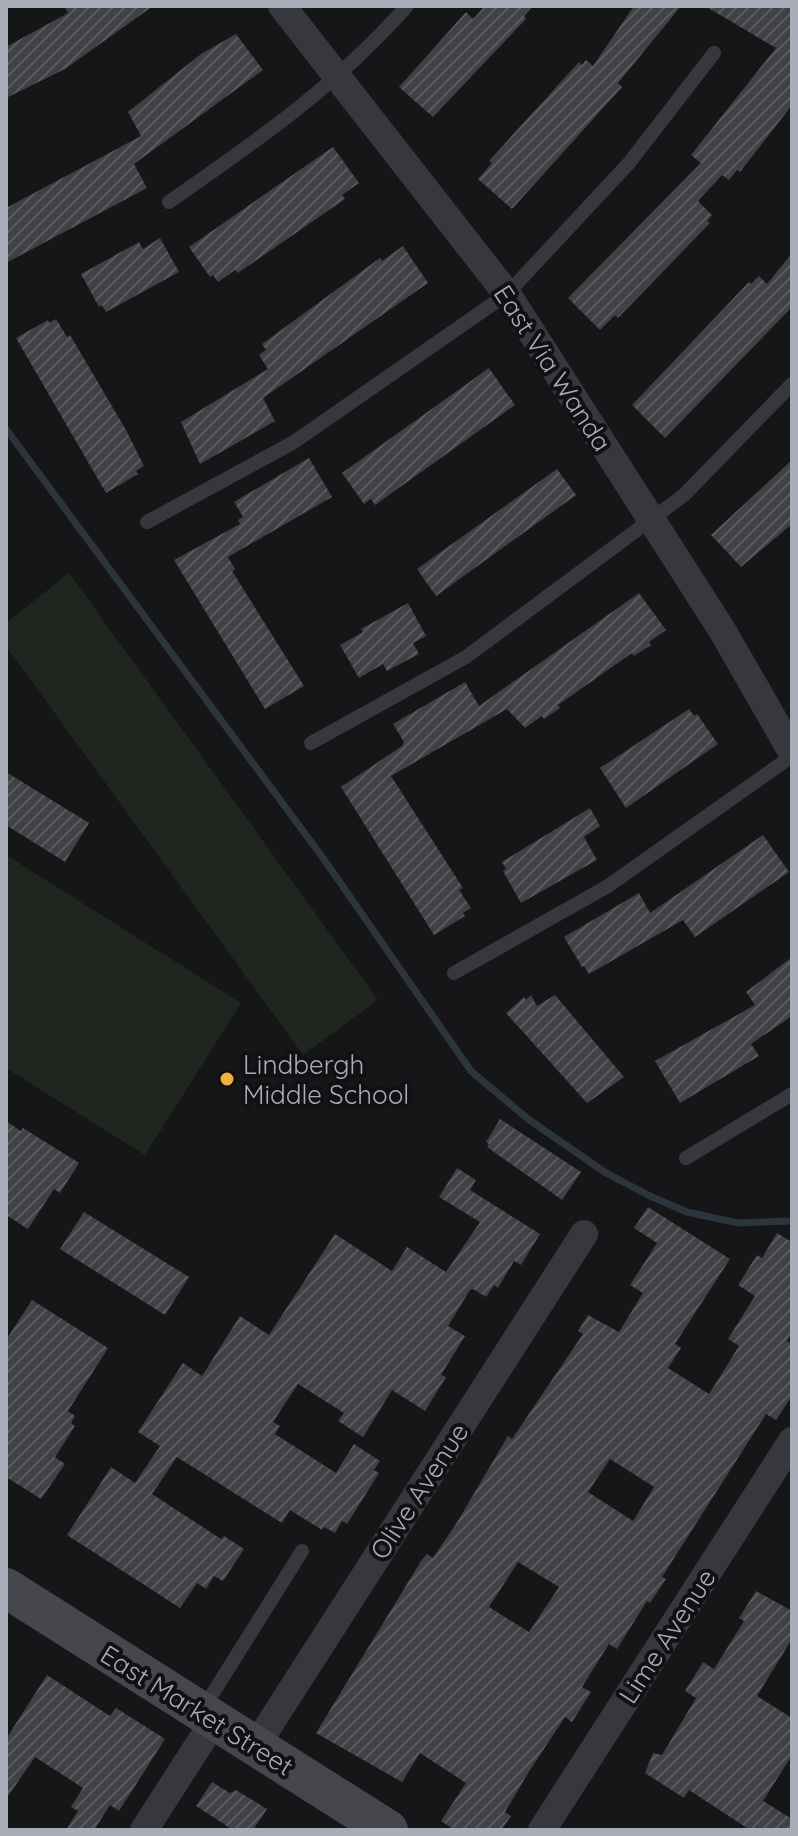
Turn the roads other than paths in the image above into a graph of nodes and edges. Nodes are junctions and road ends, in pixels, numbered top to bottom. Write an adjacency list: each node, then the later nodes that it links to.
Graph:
1 (282, 6): 4 (street, East Via Wanda)
2 (407, 6): 4 (lane)
3 (714, 53): 6 (lane)
4 (339, 76): 5 (lane); 6 (street, East Via Wanda)
5 (169, 202)
6 (507, 294): 8 (street, East Via Wanda); 9 (lane)
7 (792, 384): 8 (lane)
8 (650, 519): 10 (lane); 11 (street, East Via Wanda)
9 (147, 522)
10 (311, 743)
11 (792, 754): 12 (lane)
12 (454, 973)
13 (792, 1094): 14 (lane)
14 (686, 1158)
15 (584, 1234): 20 (street, Olive Avenue)
16 (792, 1441): 23 (street, Lime Avenue)
17 (302, 1551): 19 (lane)
18 (6, 1588): 19 (street, East Market Street)
19 (207, 1717): 20 (street, East Market Street); 21 (street)
20 (255, 1747): 22 (street, East Market Street)
21 (144, 1830)
22 (388, 1830)
23 (542, 1830)

